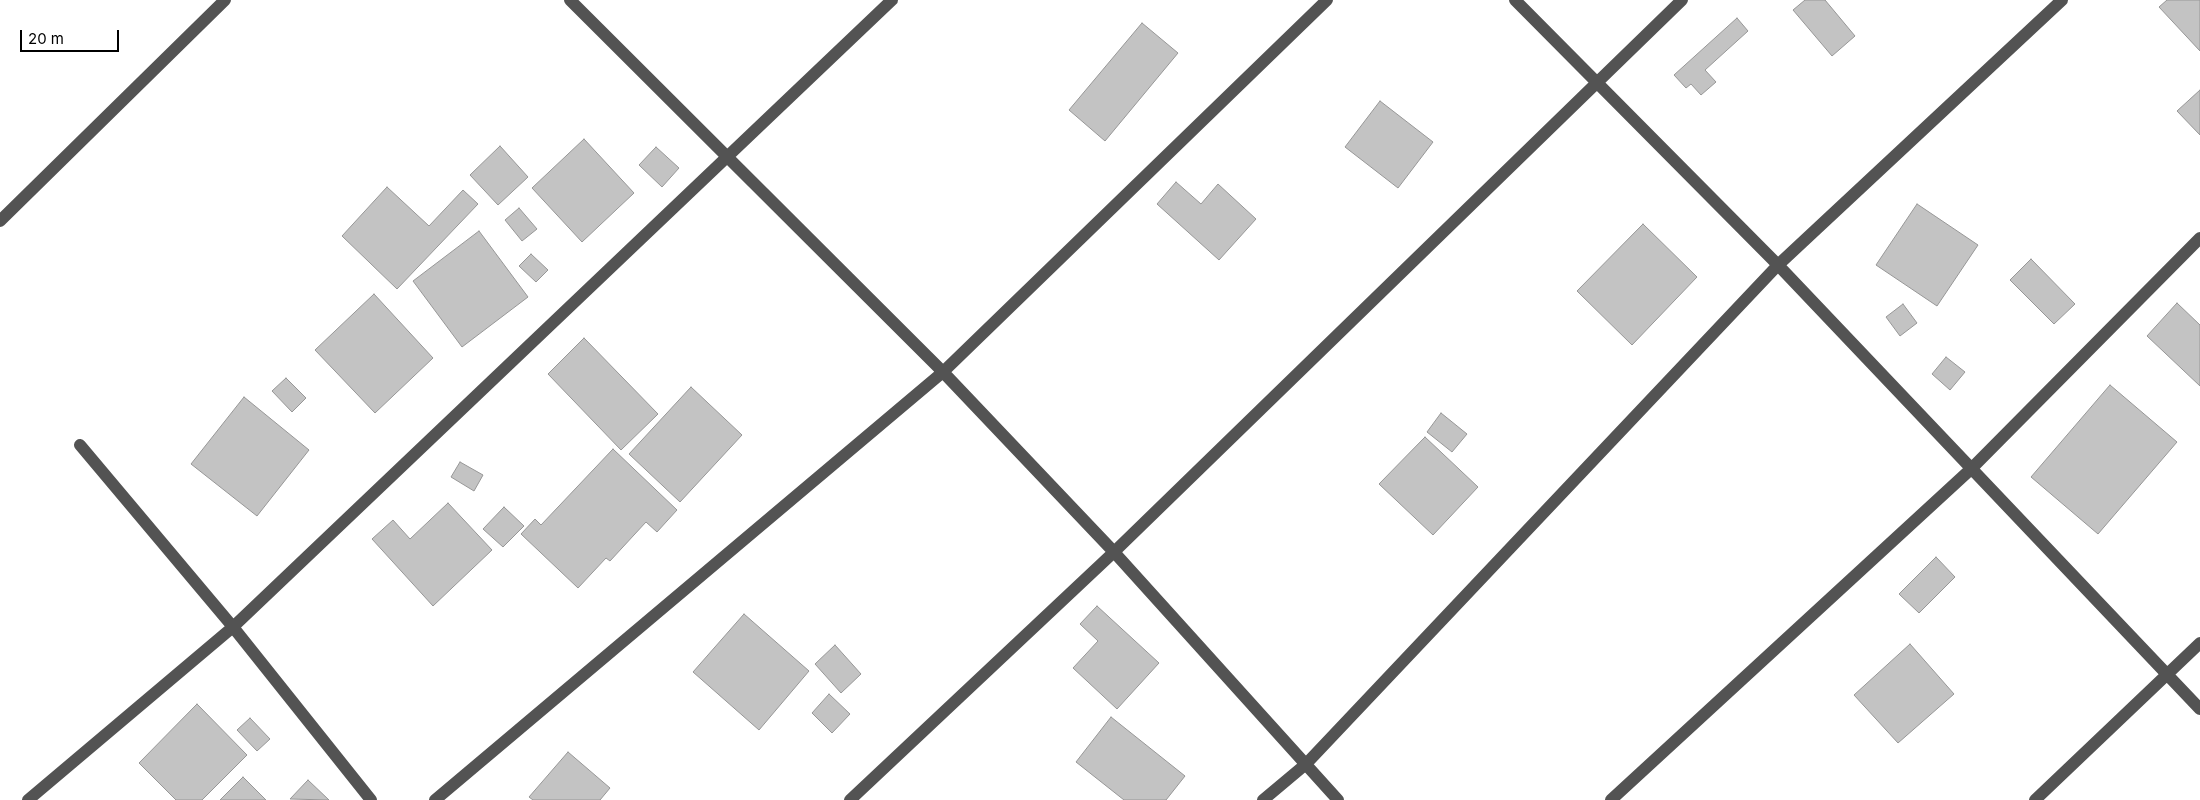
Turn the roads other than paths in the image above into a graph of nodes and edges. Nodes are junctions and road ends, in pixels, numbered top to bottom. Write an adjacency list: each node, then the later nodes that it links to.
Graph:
1 (225, 0): 10 (street)
2 (570, 0): 9 (street)
3 (892, 0): 9 (street)
4 (1327, 0): 13 (street)
5 (1515, 0): 8 (street)
6 (1682, 0): 8 (street)
7 (2062, 0): 12 (street)
8 (1597, 83): 12 (street); 16 (street)
9 (727, 157): 13 (street); 17 (street)
10 (0, 221)
11 (2200, 238): 15 (street)
12 (1778, 265): 15 (street); 21 (street)
13 (943, 372): 16 (street); 24 (street)
14 (80, 445): 17 (street)
15 (1971, 469): 19 (street); 28 (street)
16 (1114, 552): 21 (street); 25 (street)
17 (233, 627): 22 (street); 23 (street)
18 (2200, 643): 19 (street)
19 (2168, 676): 20 (street); 29 (street)
20 (2200, 709)
21 (1306, 764): 26 (street); 27 (street)
22 (28, 800)
23 (371, 800)
24 (435, 800)
25 (850, 800)
26 (1264, 800)
27 (1338, 800)
28 (1611, 800)
29 (2035, 800)

